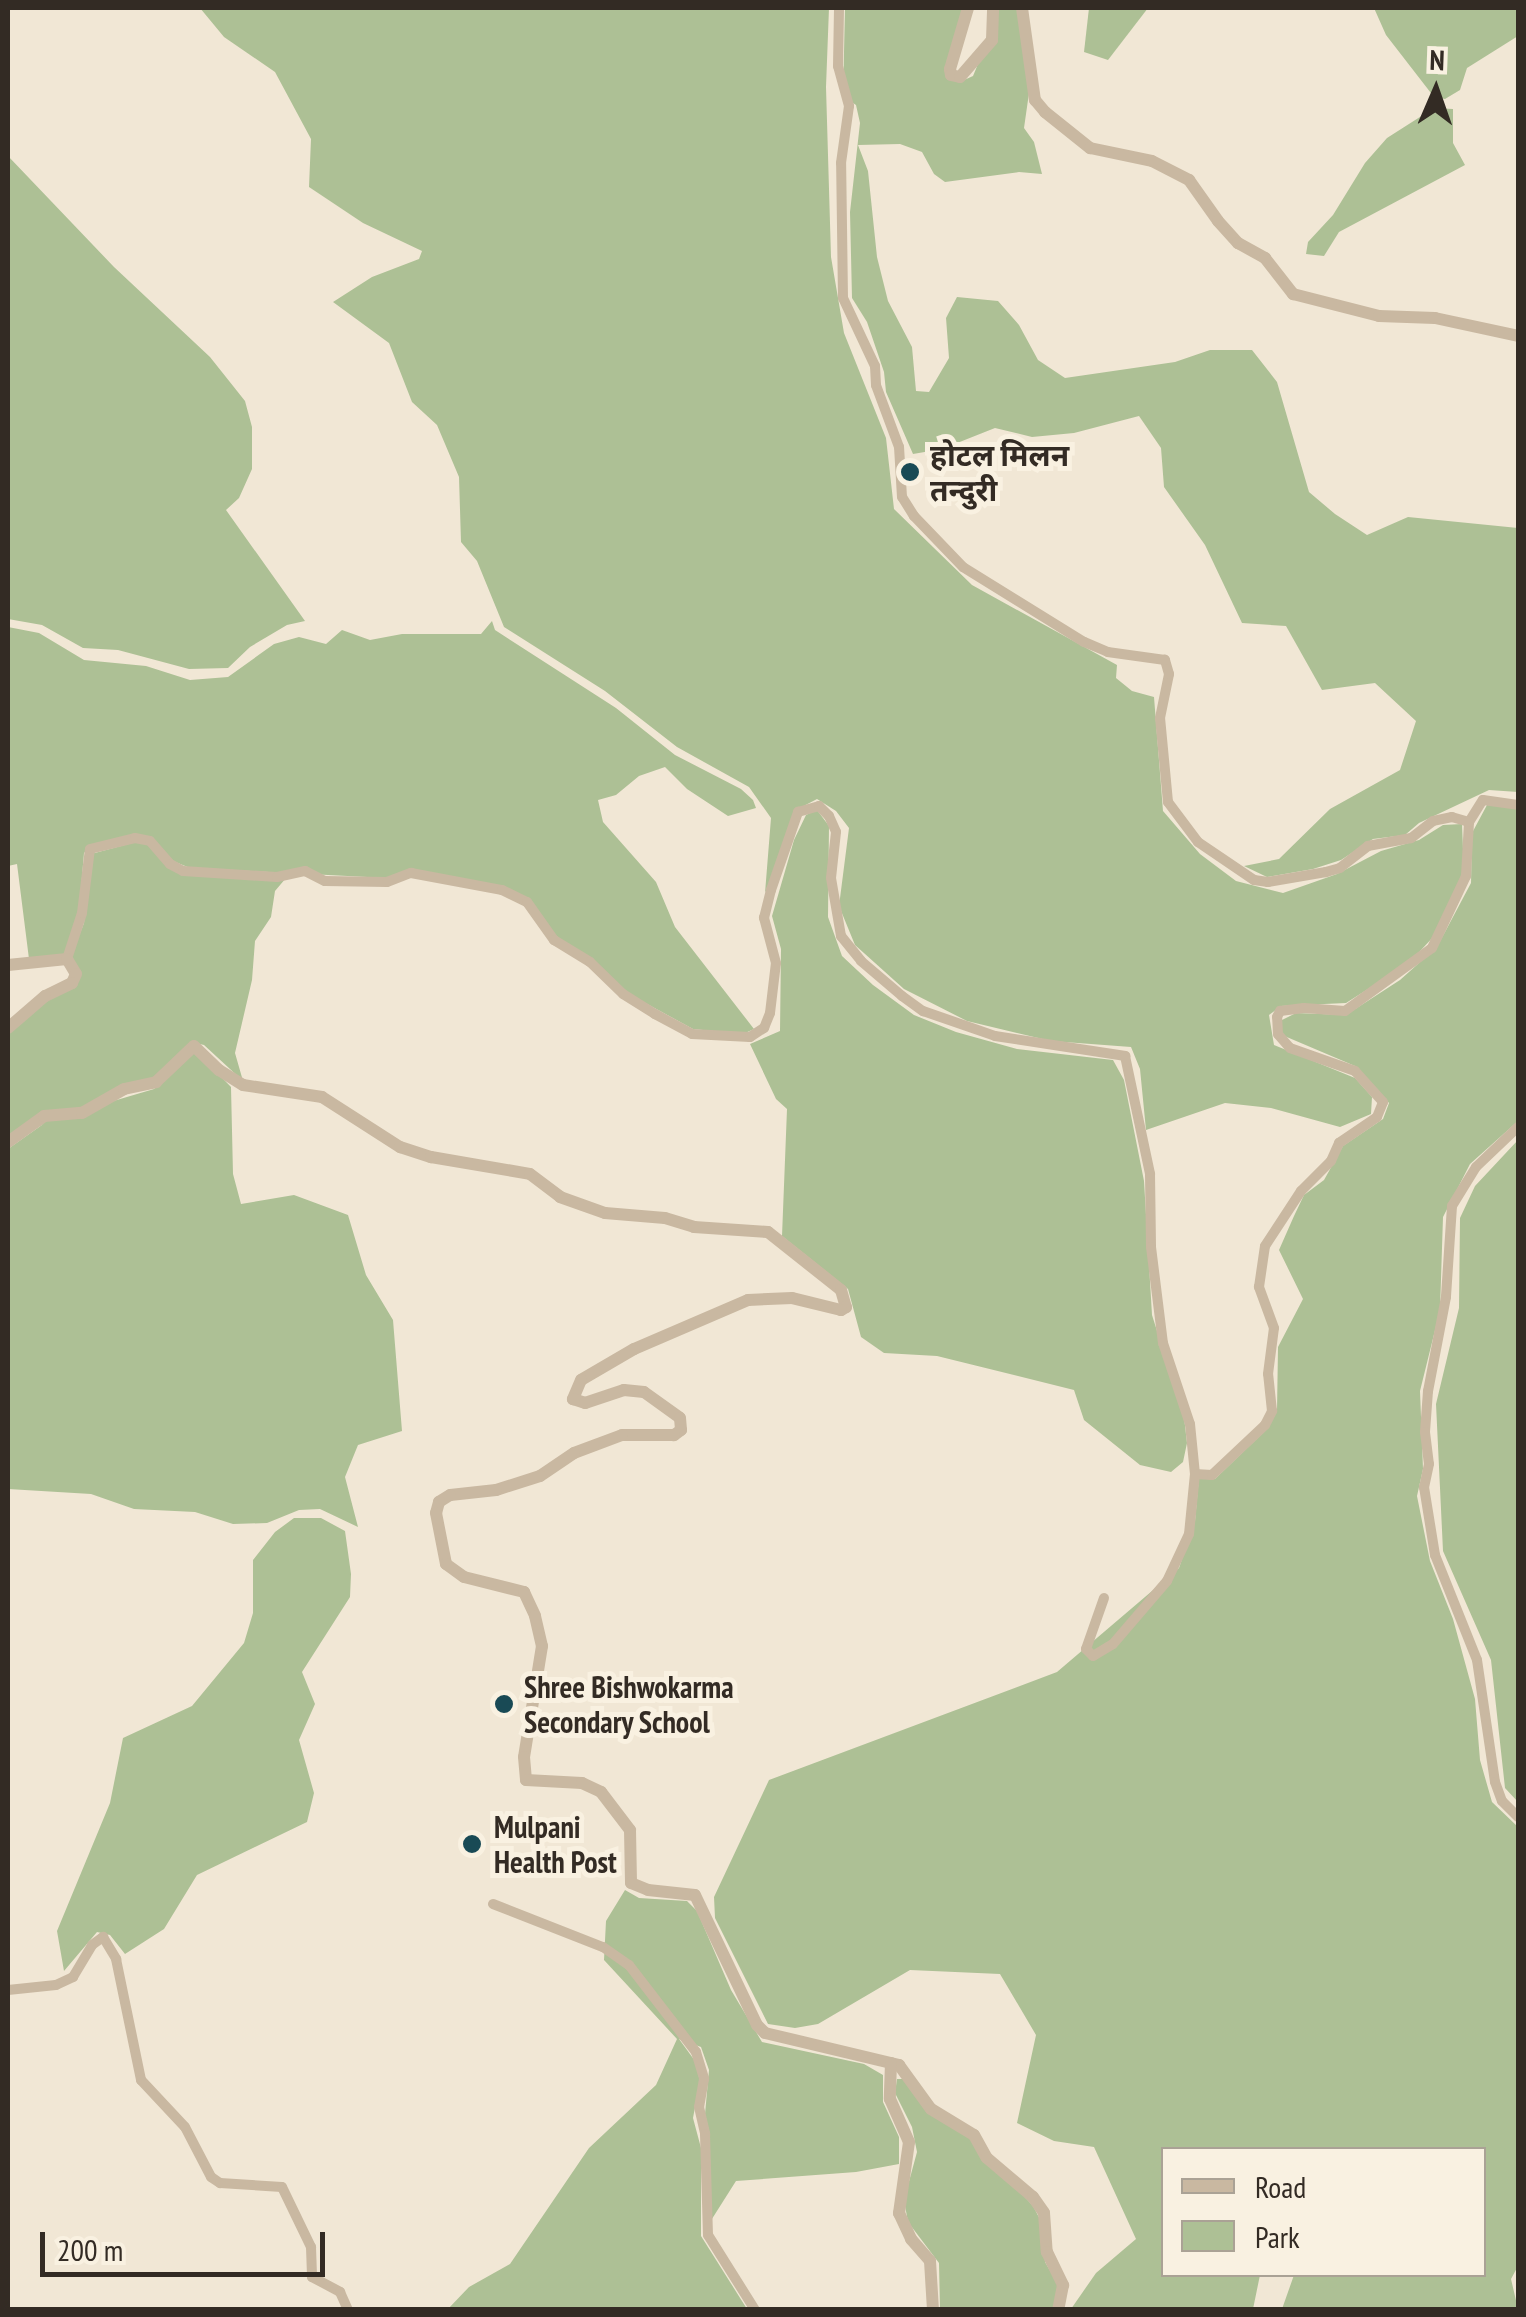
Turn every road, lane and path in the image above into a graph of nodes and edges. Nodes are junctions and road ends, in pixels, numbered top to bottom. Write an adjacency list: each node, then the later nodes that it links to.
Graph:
1 (839, 8): 7 (street)
2 (968, 8): 3 (street)
3 (993, 8)
4 (1022, 8): 5 (street)
5 (1518, 336)
6 (1518, 804): 7 (street)
7 (1469, 822): 13 (street)
8 (67, 959): 9 (street); 10 (street); 13 (street)
9 (8, 965)
10 (8, 1028)
11 (1518, 1127): 15 (street)
12 (8, 1142): 18 (street)
13 (1196, 1474): 14 (street)
14 (1104, 1598)
15 (1518, 1817)
16 (493, 1904): 20 (street)
17 (8, 1990): 19 (street)
18 (891, 2063): 21 (street); 22 (street)
19 (348, 2310)
20 (756, 2310)
21 (932, 2310)
22 (1058, 2310)

